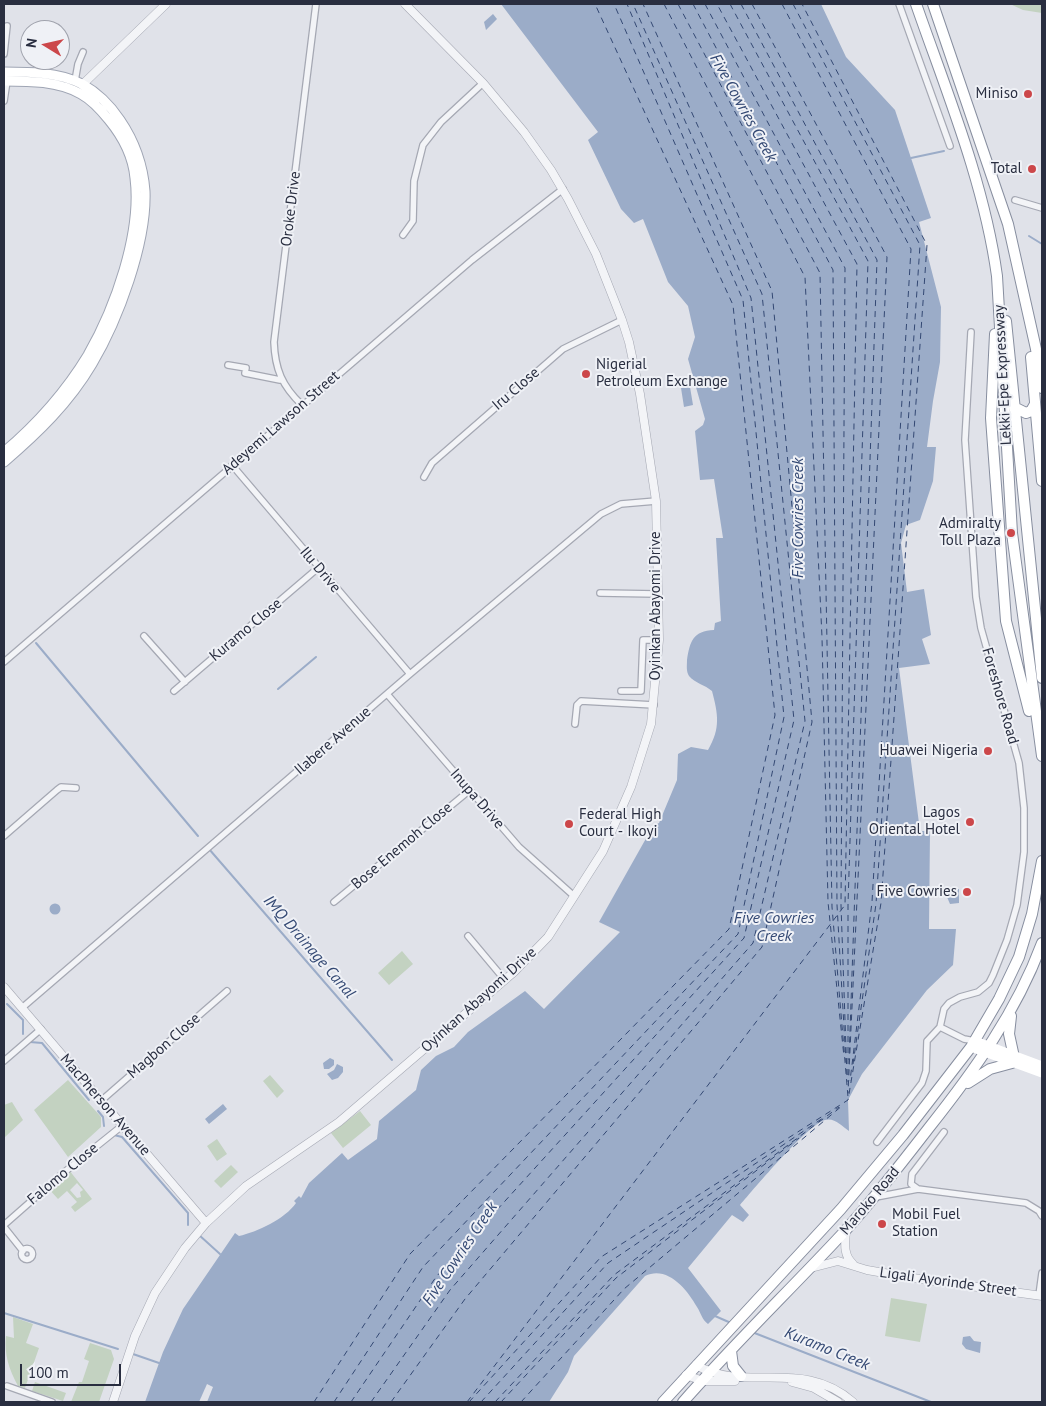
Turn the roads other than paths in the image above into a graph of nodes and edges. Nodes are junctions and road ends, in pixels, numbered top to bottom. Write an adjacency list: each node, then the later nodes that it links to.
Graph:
1 (166, 4): 12 (street)
2 (316, 4): 25 (street, Oroke Drive)
3 (405, 4): 11 (street, Oyinkan Abayomi Drive)
4 (900, 4): 14 (street)
5 (916, 4): 19 (highway, Lekki-Epe Expressway)
6 (934, 4): 20 (highway, Lekki-Epe Expressway)
7 (6, 26): 9 (street)
8 (84, 52): 12 (street)
9 (4, 54)
10 (5, 78): 12 (main road); 12 (main road); 13 (street)
11 (483, 83): 15 (street, Oyinkan Abayomi Drive); 18 (street)
12 (79, 87): 30 (main road); 31 (main road)
13 (4, 101)
14 (950, 146)
15 (563, 190): 21 (street, Oyinkan Abayomi Drive); 28 (street, Adeyemi Lawson Street)
16 (1015, 200): 17 (street)
17 (1042, 208)
18 (403, 235)
19 (997, 276): 29 (highway); 50 (highway, Lekki-Epe Expressway); 51 (highway)
20 (1027, 304): 23 (highway); 26 (highway, Lekki-Epe Expressway); 27 (highway)
21 (622, 320): 33 (street, Iru Close); 35 (street, Oyinkan Abayomi Drive)
22 (971, 332): 65 (street, Foreshore Road)
23 (1042, 361)
24 (228, 365): 25 (street)
25 (280, 380): 28 (street, Oroke Drive)
26 (1042, 388)
27 (1035, 404): 29 (highway); 34 (highway)
28 (302, 405): 32 (street, Adeyemi Lawson Street)
29 (1016, 408): 43 (highway)
30 (4, 452)
31 (4, 462)
32 (232, 465): 36 (street, Ilu Drive); 41 (street, Adeyemi Lawson Street)
33 (424, 476)
34 (1042, 481)
35 (656, 501): 38 (street, Oyinkan Abayomi Drive); 42 (street, Ilabere Avenue)
36 (318, 568): 42 (street, Ilu Drive); 44 (street, Kuramo Close)
37 (600, 593): 38 (street)
38 (657, 594): 40 (street, Oyinkan Abayomi Drive)
39 (144, 636): 44 (street)
40 (659, 640): 46 (street); 48 (street, Oyinkan Abayomi Drive)
41 (4, 662)
42 (410, 674): 47 (street, Ilabere Avenue)
43 (1042, 678)
44 (185, 682): 45 (street, Kuramo Close)
45 (174, 691)
46 (621, 691)
47 (387, 694): 53 (street, Inupa Drive); 63 (street, Ilabere Avenue)
48 (654, 705): 49 (street); 56 (street, Oyinkan Abayomi Drive)
49 (575, 724)
50 (1042, 756)
51 (1042, 760)
52 (76, 788): 54 (street)
53 (470, 790): 56 (street, Inupa Drive); 57 (street, Bose Enemoh Close)
54 (4, 836)
55 (1042, 861): 67 (highway)
56 (574, 896): 60 (street, Oyinkan Abayomi Drive)
57 (334, 902)
58 (468, 936): 60 (street)
59 (1042, 943): 64 (highway)
60 (504, 979): 81 (street, Oyinkan Abayomi Drive)
61 (4, 987): 63 (street, MacPherson Avenue)
62 (227, 991): 74 (street, Magbon Close)
63 (23, 1007): 66 (street, MacPherson Avenue)
64 (1013, 1008): 68 (highway); 69 (highway)
65 (940, 1027): 67 (street); 77 (street, Foreshore Road)
66 (41, 1029): 70 (street); 74 (street, MacPherson Avenue)
67 (973, 1044): 68 (main road); 90 (highway, Maroko Road)
68 (988, 1050): 69 (main road); 73 (highway, Maroko Road)
69 (1013, 1060): 71 (main road); 72 (main road); 73 (highway)
70 (4, 1061)
71 (1042, 1066)
72 (1042, 1073)
73 (958, 1092): 79 (highway, Maroko Road)
74 (102, 1100): 75 (street, MacPherson Avenue)
75 (123, 1125): 81 (street, MacPherson Avenue); 82 (street, Falomo Close)
76 (944, 1132): 78 (street)
77 (877, 1142)
78 (918, 1189): 79 (street); 80 (street)
79 (874, 1197): 83 (highway, Maroko Road)
80 (1042, 1216)
81 (206, 1223): 96 (street, Oyinkan Abayomi Drive)
82 (4, 1226): 84 (street)
83 (846, 1230): 85 (street); 86 (highway, Maroko Road)
84 (23, 1251)
85 (855, 1266): 86 (street, Ligali Ayorinde Street); 88 (street, Ligali Ayorinde Street)
86 (811, 1268): 89 (highway, Maroko Road)
87 (1042, 1273): 88 (street)
88 (1041, 1295)
89 (734, 1347): 92 (highway); 93 (highway, Maroko Road)
90 (696, 1364): 91 (highway, Maroko Road); 93 (street)
91 (686, 1374): 93 (street); 97 (highway, Maroko Road)
92 (742, 1376): 93 (street); 100 (street)
93 (706, 1377): 98 (highway, Maroko Road); 99 (street)
94 (7, 1386): 95 (street)
95 (52, 1402)
96 (113, 1402)
97 (663, 1402)
98 (684, 1402)
99 (838, 1402)
100 (853, 1402)

